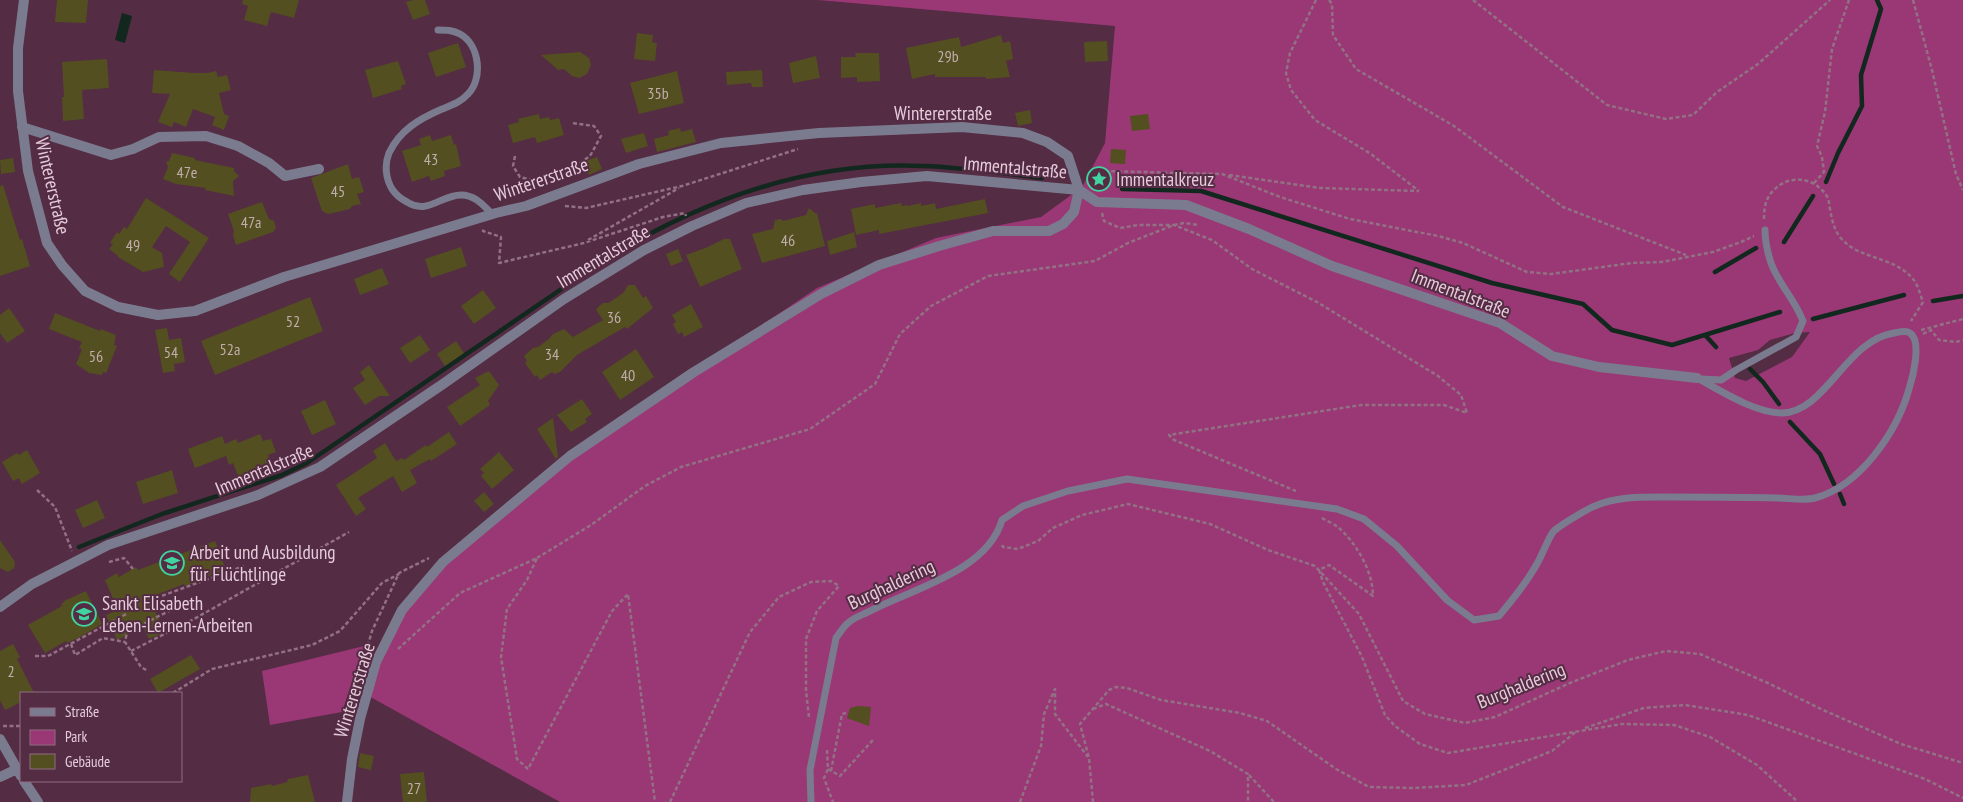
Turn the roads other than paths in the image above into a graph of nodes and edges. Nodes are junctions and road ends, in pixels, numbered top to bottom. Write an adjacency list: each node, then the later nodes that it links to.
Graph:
1 (24, 0): 3 (street, Wintererstraße)
2 (438, 30): 6 (lane)
3 (22, 127): 4 (street, Wintererstraße); 6 (street, Wintererstraße)
4 (319, 169)
5 (1079, 190): 6 (street, Wintererstraße); 8 (street, Immentalstraße); 10 (street, Immentalstraße); 16 (street, Wintererstraße)
6 (492, 214)
7 (1765, 230): 8 (lane)
8 (1697, 378): 9 (lane, Immentalstraße)
9 (998, 533): 17 (lane, Burghaldering)
10 (0, 607)
11 (0, 739): 12 (street)
12 (19, 772): 13 (street)
13 (0, 777)
14 (25, 782): 15 (street)
15 (38, 802)
16 (346, 802)
17 (811, 802)

